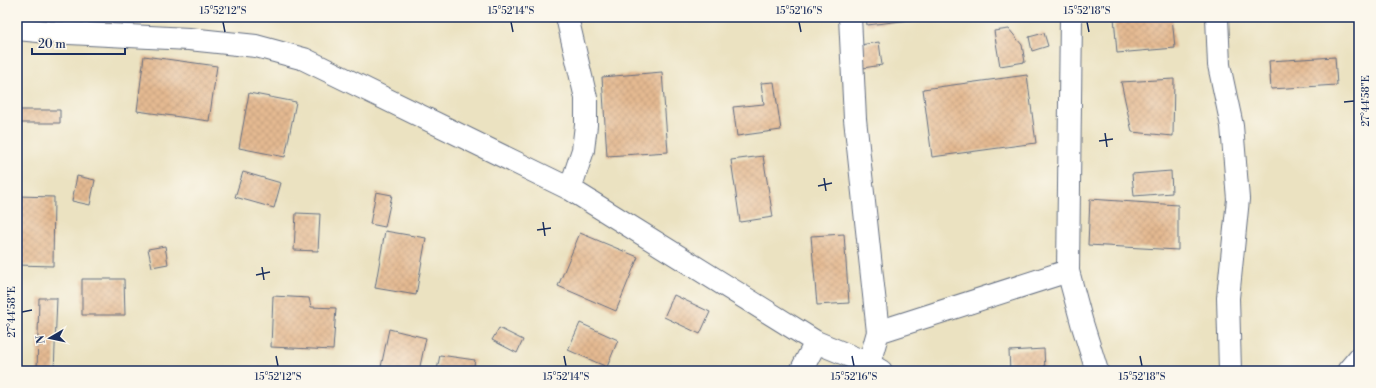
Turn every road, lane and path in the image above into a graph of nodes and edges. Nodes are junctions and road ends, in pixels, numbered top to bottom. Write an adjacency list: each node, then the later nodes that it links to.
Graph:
1 (567, 17): 6 (street)
2 (850, 17): 8 (street)
3 (1071, 17): 7 (street)
4 (1216, 17): 14 (street)
5 (17, 29): 6 (street)
6 (570, 189): 9 (street)
7 (1068, 271): 8 (street); 13 (street)
8 (878, 332): 11 (street)
9 (816, 342): 11 (street); 12 (street)
10 (1359, 358): 15 (street)
11 (875, 367)
12 (801, 371)
13 (1097, 371)
14 (1230, 371)
15 (1348, 371)

